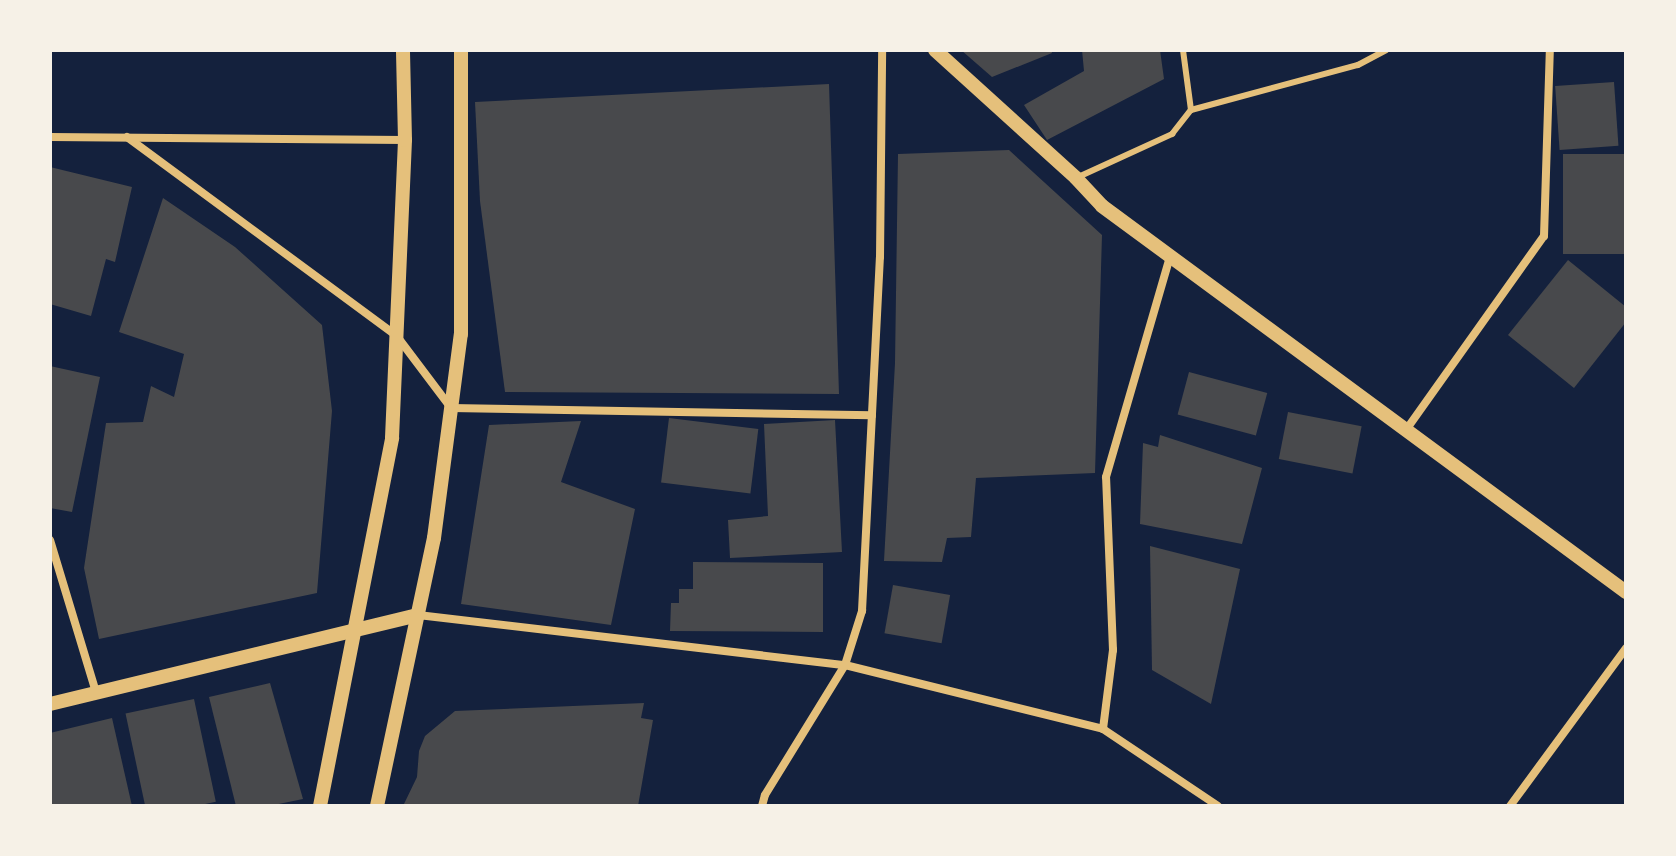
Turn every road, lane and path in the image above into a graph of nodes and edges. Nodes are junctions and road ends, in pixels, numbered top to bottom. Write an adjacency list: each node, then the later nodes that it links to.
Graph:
1 (403, 50): 11 (street)
2 (461, 50): 15 (street)
3 (882, 50): 16 (street)
4 (935, 50): 12 (street)
5 (1183, 50): 8 (lane)
6 (1386, 50): 8 (lane)
7 (1550, 50): 17 (street)
8 (1191, 110): 12 (lane)
9 (50, 137): 10 (street)
10 (127, 137): 11 (street); 14 (street)
11 (405, 140): 14 (street)
12 (1076, 178): 13 (street)
13 (1170, 256): 17 (street); 26 (street)
14 (396, 335): 15 (street); 21 (street)
15 (451, 408): 16 (street); 20 (street)
16 (872, 415): 23 (street)
17 (1406, 430): 19 (street)
18 (50, 540): 24 (street)
19 (1626, 592)
20 (418, 615): 21 (street); 23 (street); 28 (street)
21 (355, 629): 24 (street); 27 (street)
22 (1626, 648): 31 (street)
23 (845, 665): 26 (street); 29 (street)
24 (96, 692): 25 (street)
25 (50, 704)
26 (1103, 729): 30 (street)
27 (320, 806)
28 (377, 806)
29 (762, 806)
30 (1218, 806)
31 (1510, 806)

